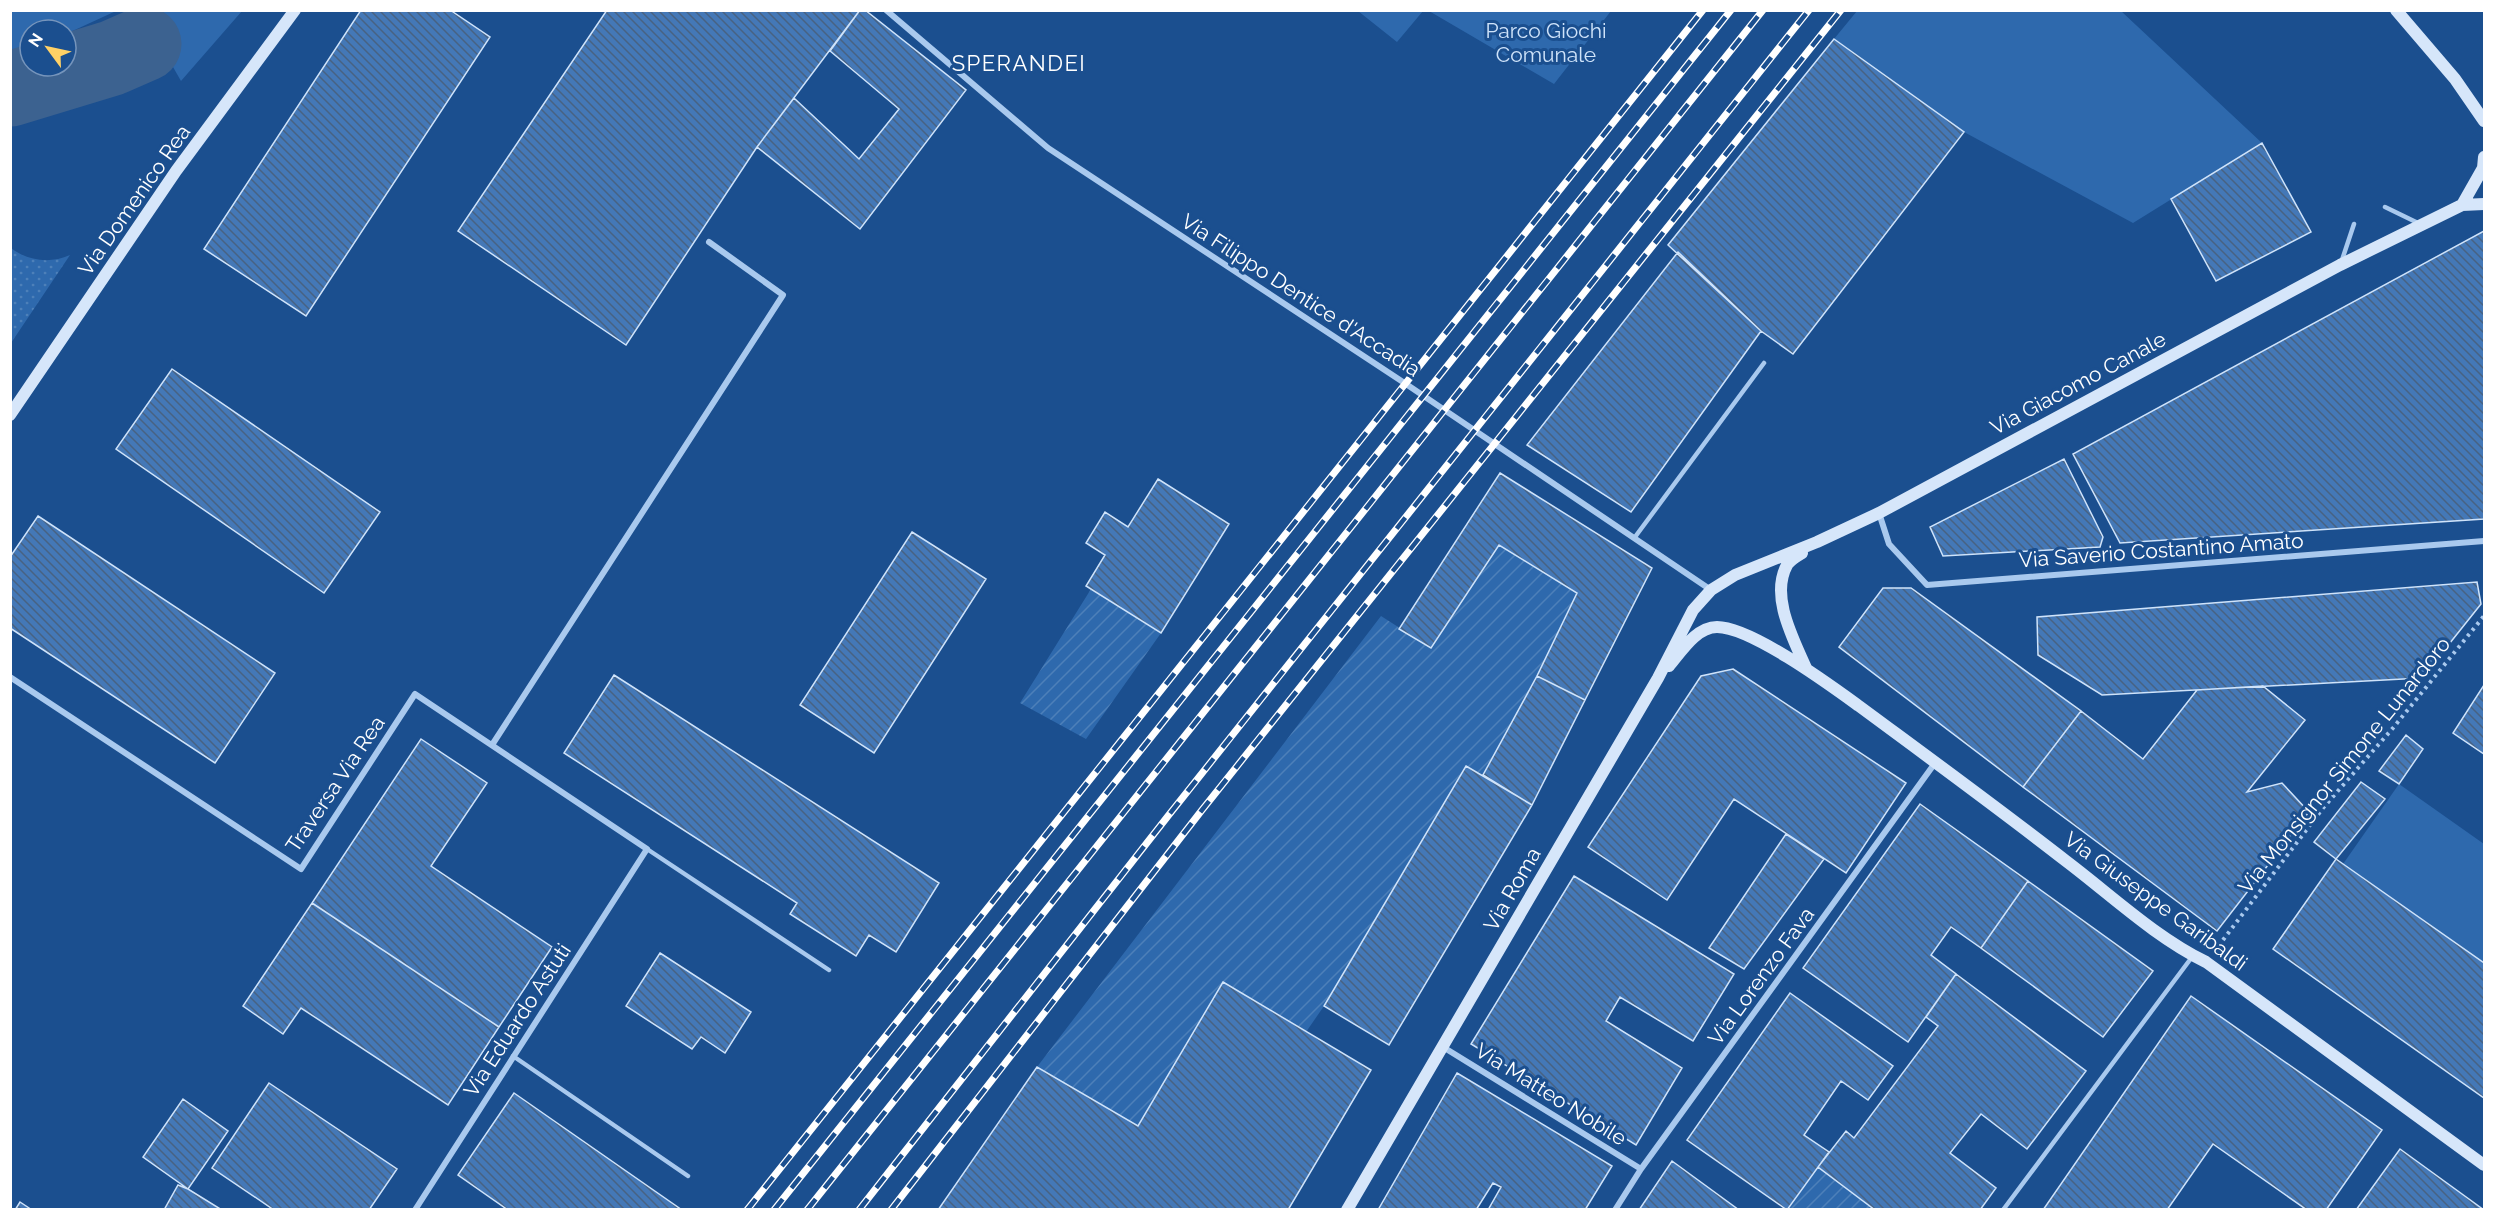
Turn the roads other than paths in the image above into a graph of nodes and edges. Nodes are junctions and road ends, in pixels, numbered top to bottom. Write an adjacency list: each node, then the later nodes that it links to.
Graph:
1 (295, 10): 14 (street, Via Domenico Rea)
2 (886, 10): 16 (street, Via Filippo Dentice d'Accadia)
3 (2396, 10): 4 (street)
4 (2484, 121)
5 (2484, 157): 7 (street)
6 (2484, 204): 7 (street, Via Giacomo Canale)
7 (2462, 205): 10 (street, Via Giacomo Canale)
8 (2385, 207): 10 (lane)
9 (2354, 224): 12 (lane)
10 (2422, 225): 12 (street, Via Giacomo Canale)
11 (709, 242): 23 (street)
12 (2340, 265): 15 (street, Via Giacomo Canale)
13 (1764, 363): 16 (lane)
14 (10, 415)
15 (1879, 513): 17 (street, Via Saverio Costantino Amato); 18 (street, Via Giacomo Canale)
16 (1635, 537): 19 (street, Via Filippo Dentice d'Accadia)
17 (2484, 541)
18 (1817, 542): 19 (street, Via Giacomo Canale); 20 (street)
19 (1711, 590): 22 (street, Via Roma)
20 (1806, 668): 22 (street, Via Giuseppe Garibaldi); 24 (street, Via Giuseppe Garibaldi)
21 (10, 677): 23 (street, Traversa Via Rea)
22 (1658, 678): 28 (street, Via Roma)
23 (492, 745): 25 (street, Traversa Via Rea)
24 (1935, 762): 26 (street, Via Giuseppe Garibaldi); 31 (street, Via Lorenzo Fava)
25 (647, 849): 27 (lane); 29 (street, Via Eduardo Astuti)
26 (2193, 956): 30 (street, Via Giuseppe Garibaldi); 36 (lane)
27 (829, 970)
28 (1443, 1047): 31 (street, Via Matteo Nobile); 34 (street, Via Roma)
29 (513, 1056): 32 (lane); 33 (street, Via Eduardo Astuti)
30 (2484, 1165)
31 (1641, 1170): 35 (street, Via Lorenzo Fava)
32 (688, 1176)
33 (416, 1209)
34 (1347, 1209)
35 (1615, 1209)
36 (2003, 1209)

